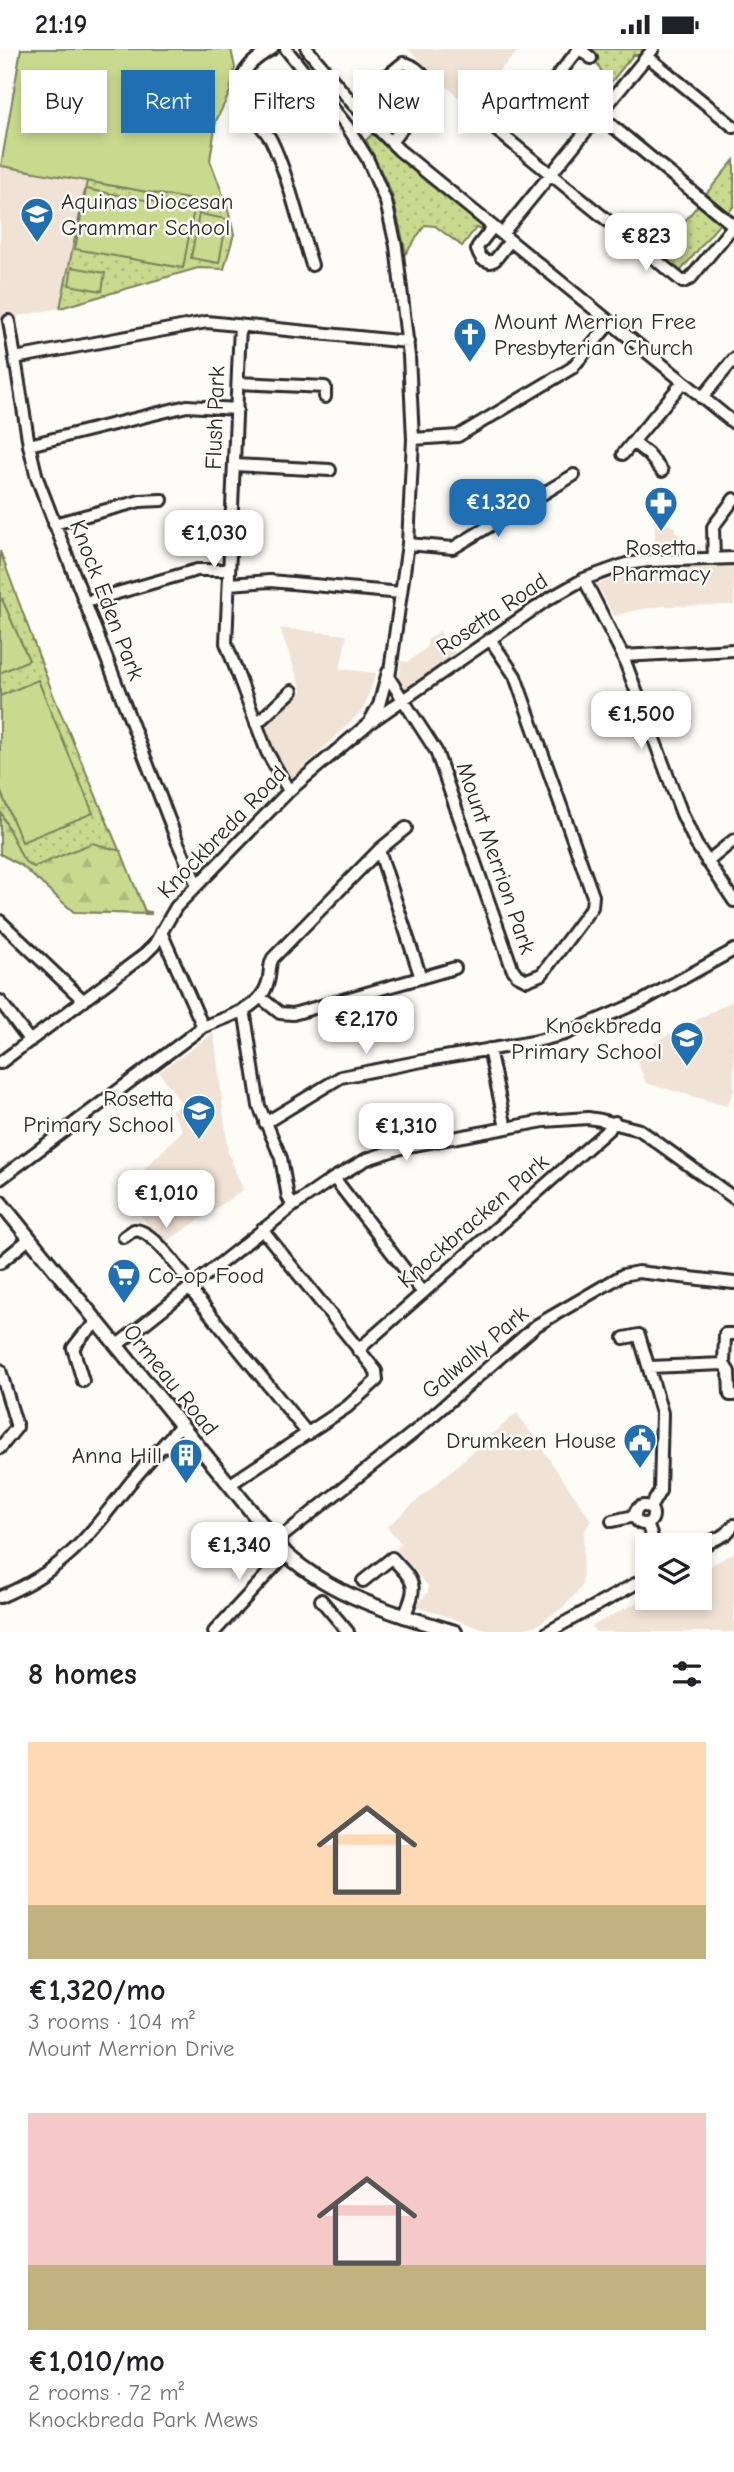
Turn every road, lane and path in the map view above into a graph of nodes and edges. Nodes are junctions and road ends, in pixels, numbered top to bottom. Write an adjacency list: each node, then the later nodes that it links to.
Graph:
1 (272, 49): 24 (street)
2 (286, 49): 19 (street)
3 (307, 49): 11 (street)
4 (579, 49): 6 (street); 9 (street)
5 (650, 53): 10 (street); 13 (street)
6 (591, 58)
7 (394, 70): 8 (street)
8 (417, 70)
9 (559, 70)
10 (613, 97)
11 (353, 104)
12 (613, 127): 22 (street)
13 (734, 127)
14 (362, 133): 19 (street)
15 (382, 133): 20 (street)
16 (398, 133): 20 (street)
17 (499, 133): 21 (street)
18 (584, 133): 21 (street)
19 (356, 138): 28 (street)
20 (391, 142): 23 (street)
21 (550, 175): 22 (street); 23 (street)
22 (734, 225)
23 (502, 234): 26 (street)
24 (312, 265)
25 (9, 321): 29 (street, Knock Eden Park)
26 (610, 323): 31 (street); 37 (street)
27 (240, 327): 28 (street); 29 (street); 32 (street, Flush Park)
28 (408, 342): 37 (street)
29 (15, 358): 39 (street, Knock Eden Park)
30 (734, 359): 34 (street)
31 (683, 382): 34 (street); 38 (street)
32 (238, 383): 33 (street); 35 (street, Flush Park)
33 (325, 397)
34 (702, 398): 36 (street)
35 (237, 408): 39 (street); 41 (street, Flush Park)
36 (734, 423)
37 (413, 439): 48 (street)
38 (633, 442): 40 (street); 43 (street)
39 (29, 445): 47 (street, Knock Eden Park)
40 (623, 454)
41 (234, 465): 42 (street); 51 (street, Flush Park)
42 (330, 470)
43 (662, 471)
44 (575, 475): 48 (street)
45 (734, 499): 50 (street)
46 (162, 500): 47 (street)
47 (54, 524): 55 (street, Knock Eden Park)
48 (408, 544): 54 (street)
49 (734, 558): 50 (street, Rosetta Road)
50 (714, 559): 52 (street, Rosetta Road)
51 (229, 570): 53 (street, Flush Park); 55 (street)
52 (584, 579): 56 (street, Rosetta Road); 58 (street)
53 (229, 584): 54 (street); 62 (street, Flush Park)
54 (401, 593): 59 (street)
55 (86, 602): 69 (street, Knock Eden Park)
56 (490, 639): 61 (street, Rosetta Road); 61 (street, Mount Merrion Park)
57 (734, 650): 58 (street)
58 (623, 656): 68 (street)
59 (389, 670): 61 (street); 63 (street)
60 (292, 691): 62 (street)
61 (403, 700): 63 (street, Rosetta Road)
62 (256, 724): 64 (street, Flush Park)
63 (368, 724): 64 (street, Knockbreda Road)
64 (289, 791): 69 (street, Knockbreda Road)
65 (406, 828): 67 (street)
66 (734, 840): 68 (street)
67 (379, 850): 75 (street); 76 (street)
68 (707, 862): 70 (street)
69 (197, 885): 72 (street, Knockbreda Road)
70 (734, 901)
71 (0, 921): 78 (street)
72 (161, 932): 78 (street); 80 (street, Knockbreda Road)
73 (734, 950): 82 (street)
74 (455, 968): 75 (street)
75 (421, 978): 76 (street)
76 (260, 997): 79 (street)
77 (0, 1001): 81 (street)
78 (84, 1001): 81 (street)
79 (244, 1009): 80 (street); 85 (street)
80 (204, 1027): 88 (street)
81 (30, 1041): 83 (street)
82 (489, 1049): 85 (street); 86 (street)
83 (0, 1063)
84 (615, 1122): 86 (street); 89 (street); 98 (street, Knockbracken Park)
85 (265, 1123): 91 (street)
86 (506, 1128): 87 (street)
87 (334, 1178): 91 (street); 98 (street)
88 (0, 1179)
89 (734, 1198)
90 (0, 1202): 94 (main road, Ormeau Road)
91 (293, 1206): 92 (street)
92 (262, 1229): 97 (street); 103 (street)
93 (124, 1237): 97 (street)
94 (29, 1239): 95 (street); 99 (main road, Ormeau Road)
95 (0, 1263)
96 (734, 1283): 122 (street, Galwally Park)
97 (190, 1287): 102 (street); 110 (street)
98 (423, 1293): 103 (street, Knockbracken Park)
99 (97, 1323): 102 (main road, Ormeau Road); 107 (street)
100 (734, 1334): 104 (street)
101 (624, 1338): 105 (street)
102 (116, 1346): 109 (main road, Ormeau Road)
103 (358, 1350): 110 (street)
104 (724, 1364): 105 (street); 108 (street)
105 (649, 1367): 115 (street)
106 (0, 1370): 112 (street)
107 (83, 1381)
108 (734, 1395)
109 (181, 1425): 111 (street); 113 (main road, Ormeau Road)
110 (308, 1434): 114 (street)
111 (162, 1447): 113 (street); 127 (street)
112 (0, 1448)
113 (201, 1450): 114 (main road, Ormeau Road)
114 (229, 1485): 122 (main road, Ormeau Road)
115 (650, 1508): 116 (street); 118 (street)
116 (634, 1516): 117 (street); 118 (street)
117 (612, 1521)
118 (646, 1524): 120 (street)
119 (734, 1525): 121 (street)
120 (650, 1533)
121 (730, 1534): 123 (street)
122 (275, 1542): 124 (main road, Ormeau Road)
123 (712, 1542)
124 (286, 1553): 129 (main road, Ormeau Road); 131 (street)
125 (362, 1581): 129 (street)
126 (635, 1584): 134 (street)
127 (0, 1597)
128 (321, 1600): 132 (street)
129 (407, 1618): 130 (main road, Ormeau Road)
130 (440, 1631): 133 (main road, Ormeau Road)
131 (214, 1632)
132 (348, 1632)
133 (455, 1632)
134 (549, 1632)

